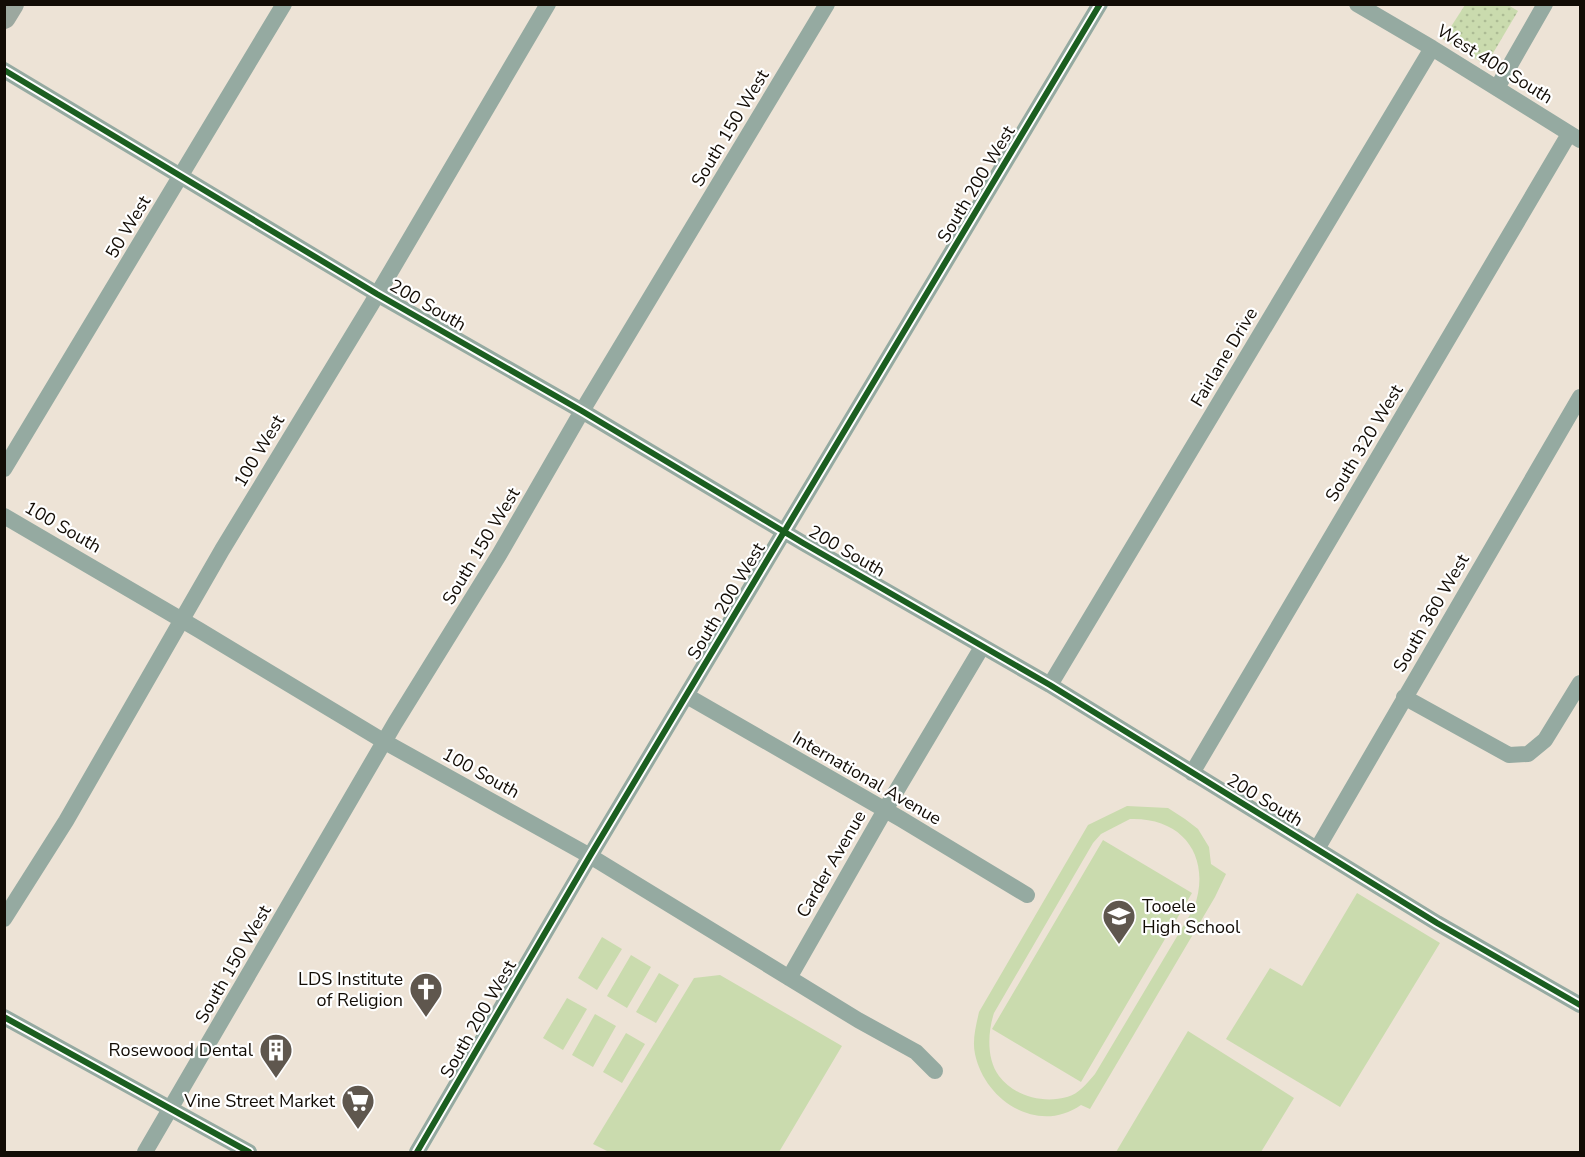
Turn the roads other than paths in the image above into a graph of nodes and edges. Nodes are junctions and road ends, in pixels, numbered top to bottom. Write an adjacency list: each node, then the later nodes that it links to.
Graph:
1 (12, 4): 9 (highway)
2 (284, 4): 14 (street, 50 West)
3 (548, 4): 15 (street, 100 West)
4 (826, 4): 17 (street, South 150 West)
5 (1100, 4): 20 (street, South 200 West)
6 (1357, 4): 8 (street, West 400 South)
7 (1545, 4): 12 (street)
8 (1379, 10): 10 (street, West 400 South)
9 (4, 17)
10 (1432, 48): 12 (street, West 400 South); 24 (street, Fairlane Drive)
11 (4, 70): 14 (street, 200 South)
12 (1497, 88): 13 (street, West 400 South)
13 (1575, 137): 28 (street, South 320 West)
14 (182, 176): 15 (street, 200 South); 18 (street, 50 West)
15 (377, 294): 17 (street, 200 South); 21 (street, 100 West)
16 (1581, 397): 26 (street, South 360 West)
17 (582, 411): 20 (street, 200 South); 27 (street, South 150 West)
18 (4, 469)
19 (4, 516): 21 (street, 100 South)
20 (785, 532): 22 (street, 200 South); 25 (street, South 200 West)
21 (182, 619): 27 (street, 100 South); 33 (street, 100 West)
22 (982, 647): 24 (street, 200 South); 29 (street, Carder Avenue)
23 (1581, 683): 26 (street)
24 (1050, 686): 28 (street, 200 South)
25 (687, 696): 29 (street, International Avenue); 31 (street, South 200 West)
26 (1404, 697): 30 (street, South 360 West)
27 (385, 742): 31 (street, 100 South); 38 (street, South 150 West)
28 (1192, 773): 30 (street, 200 South)
29 (885, 810): 32 (street, International Avenue); 34 (street, Carder Avenue)
30 (1317, 849): 35 (street, 200 South)
31 (591, 856): 34 (street, 100 South); 41 (street, South 200 West)
32 (1027, 895)
33 (4, 919)
34 (789, 978): 37 (street, 100 South)
35 (1581, 1005)
36 (4, 1017): 38 (street)
37 (935, 1071)
38 (171, 1108): 39 (street, South 150 West); 40 (street)
39 (145, 1152)
40 (249, 1152)
41 (417, 1152)

